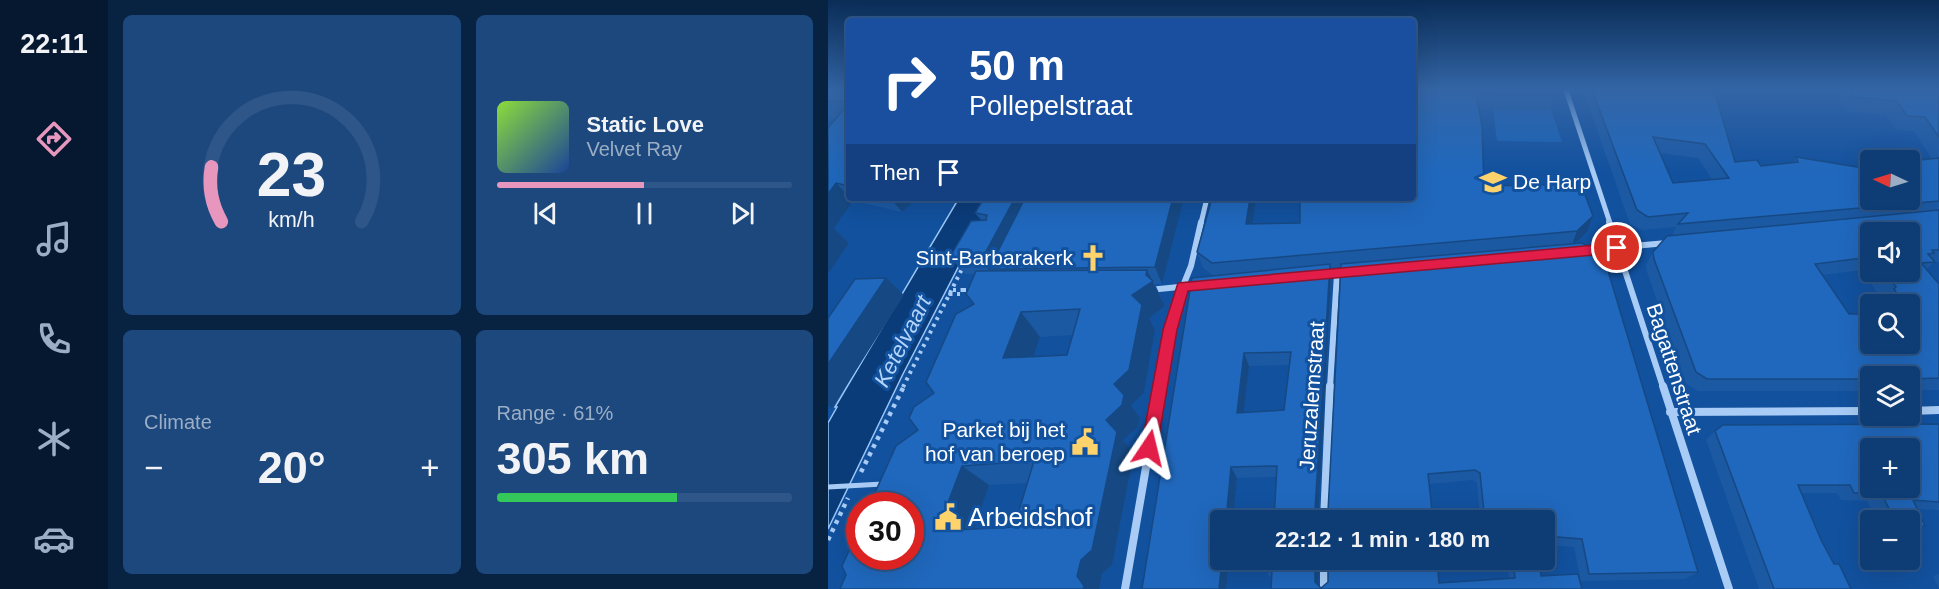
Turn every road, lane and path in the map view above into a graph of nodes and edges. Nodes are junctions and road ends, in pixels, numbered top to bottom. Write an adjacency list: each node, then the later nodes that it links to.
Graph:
1 (1575, 117): 4 (street, Bagattenstraat)
2 (1206, 201): 11 (street)
3 (1671, 243): 4 (street)
4 (1617, 248): 5 (street); 18 (street, Bagattenstraat)
5 (1580, 251)
6 (967, 260): 12 (path)
7 (1360, 272): 9 (street)
8 (1312, 273): 9 (street)
9 (1337, 274): 23 (street, Jeruzalemstraat)
10 (1206, 284): 11 (street)
11 (1183, 286): 14 (street); 26 (street)
12 (952, 289): 13 (path); 19 (path)
13 (983, 290)
14 (1145, 290)
15 (1939, 410): 17 (street)
16 (1860, 411): 18 (street)
17 (1920, 411)
18 (1670, 412): 28 (street, Bagattenstraat)
19 (856, 482)
20 (894, 483): 21 (lane)
21 (828, 487)
22 (846, 502): 24 (path)
23 (1324, 510)
24 (828, 540)
25 (1324, 570): 27 (street)
26 (1125, 589)
27 (1324, 589)
28 (1729, 589)

